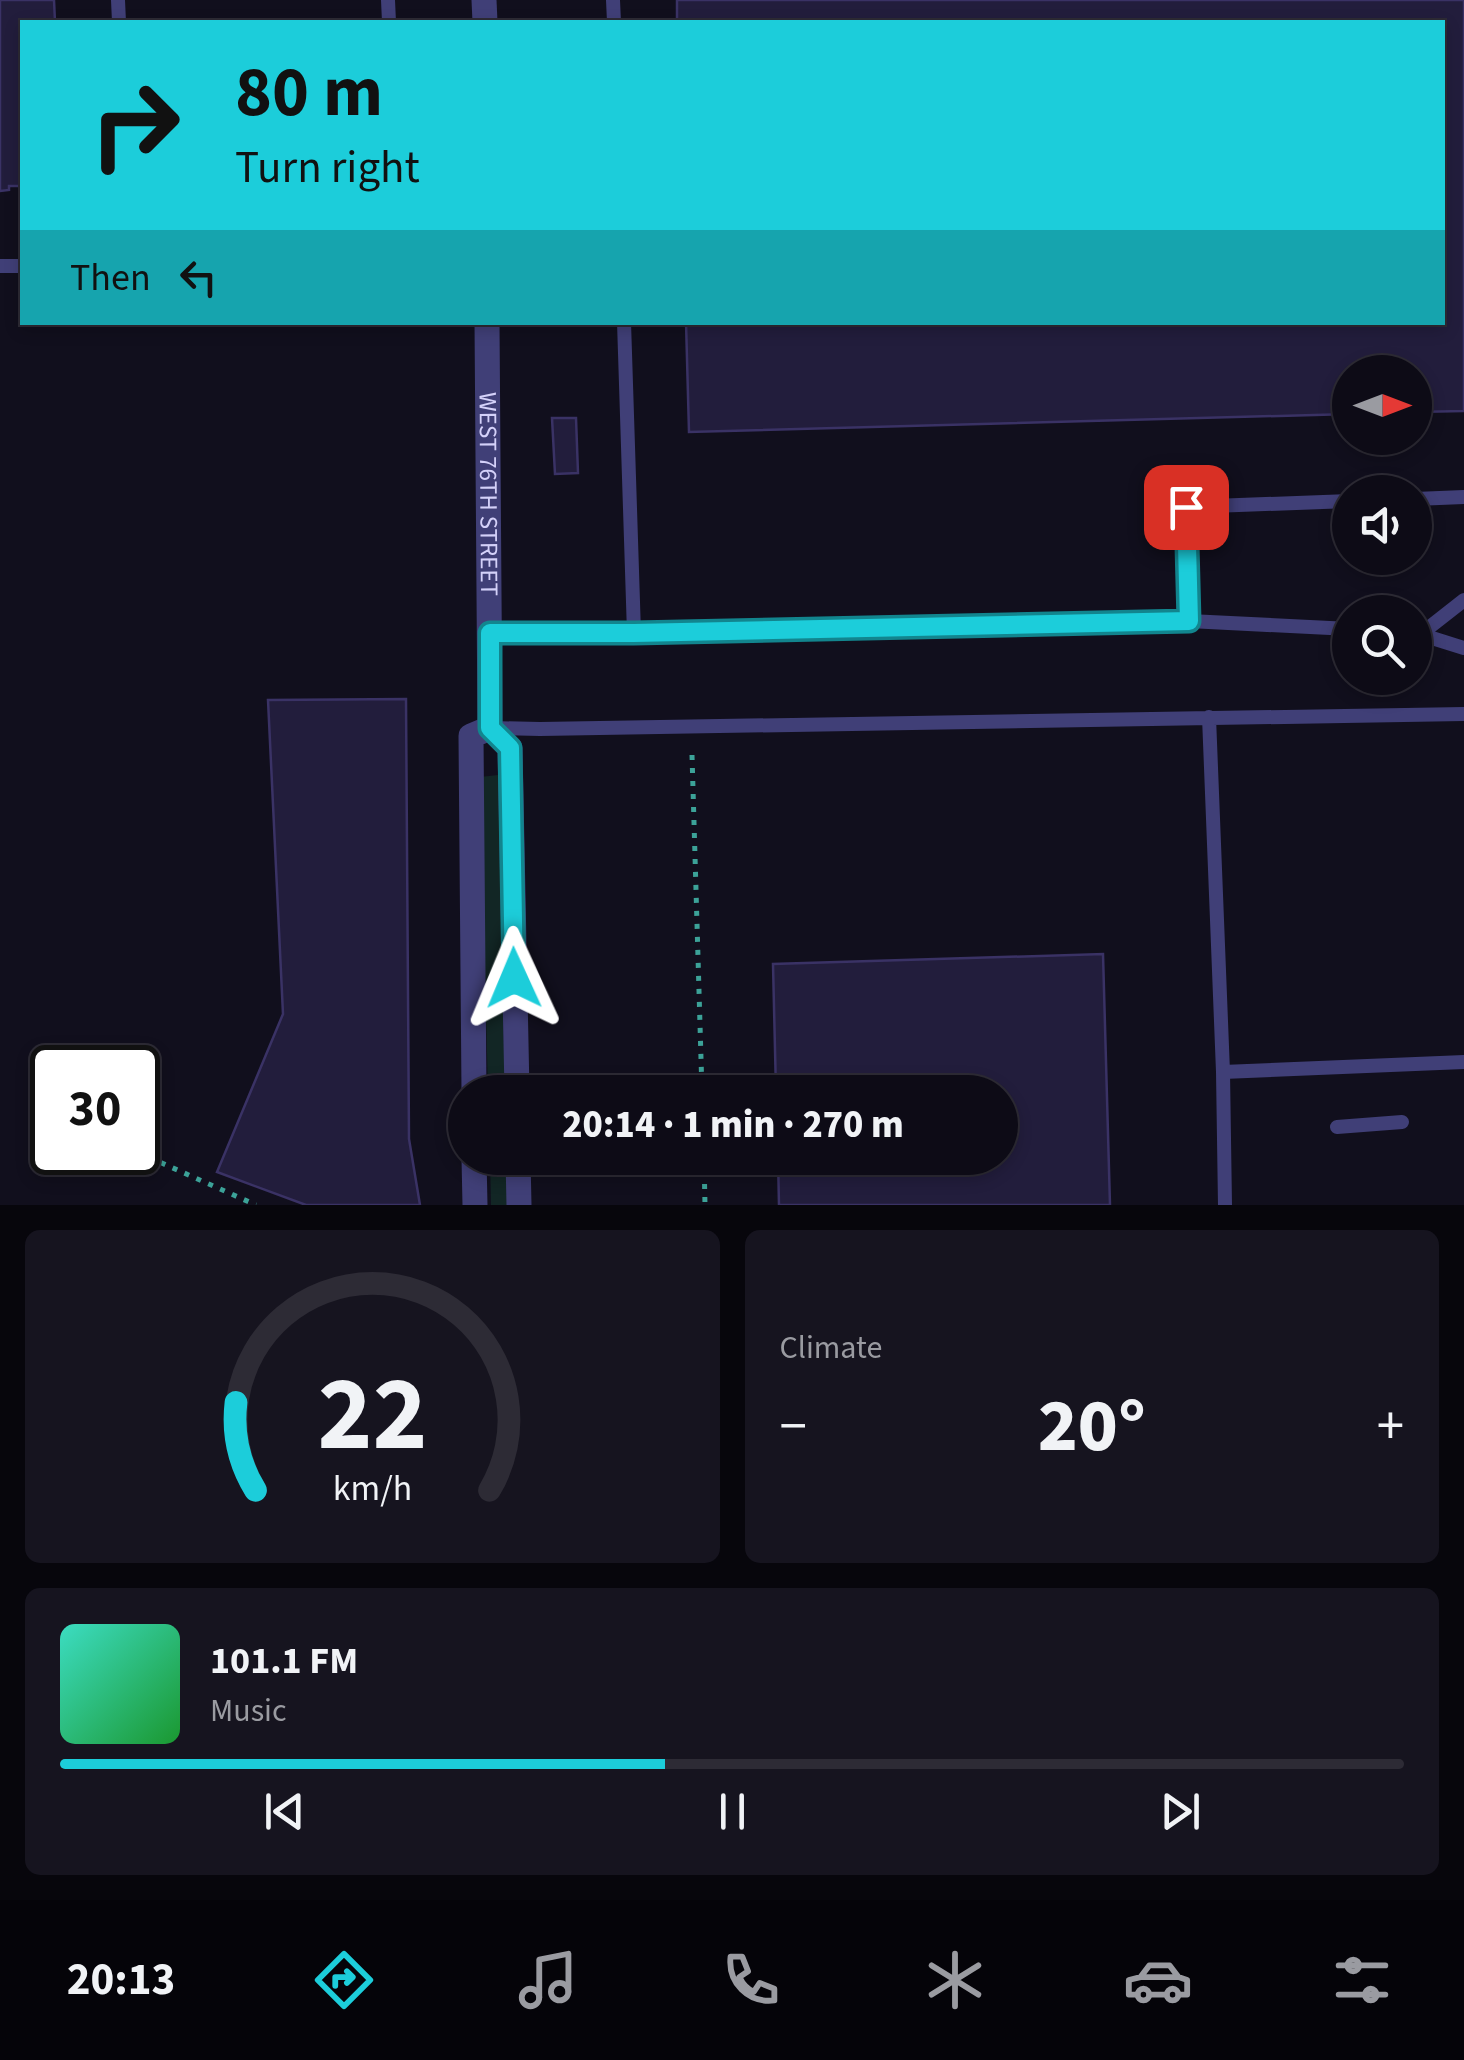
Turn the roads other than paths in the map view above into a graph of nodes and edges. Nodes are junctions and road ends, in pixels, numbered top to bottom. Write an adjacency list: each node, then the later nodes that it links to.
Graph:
1 (487, 325): 10 (street, WEST 76TH STREET)
2 (624, 325): 11 (lane)
3 (1464, 497): 4 (lane)
4 (1432, 498)
5 (1332, 502): 7 (lane)
6 (1464, 600): 8 (lane)
7 (1189, 621): 9 (lane); 11 (lane)
8 (1432, 623)
9 (1332, 629)
10 (490, 633): 11 (lane); 16 (street, WEST 76TH STREET)
11 (634, 633)
12 (1432, 638): 13 (lane)
13 (1464, 648)
14 (1464, 714): 15 (lane)
15 (1209, 716): 16 (lane); 18 (lane)
16 (490, 728): 19 (street, WEST 76TH STREET); 20 (street, WEST 76TH STREET)
17 (1464, 1062): 18 (lane)
18 (1224, 1072): 27 (lane)
19 (474, 1075)
20 (516, 1075)
21 (1402, 1122): 22 (lane)
22 (1337, 1127)
23 (474, 1175): 25 (street)
24 (518, 1175): 26 (street)
25 (475, 1205)
26 (519, 1205)
27 (1226, 1205)

